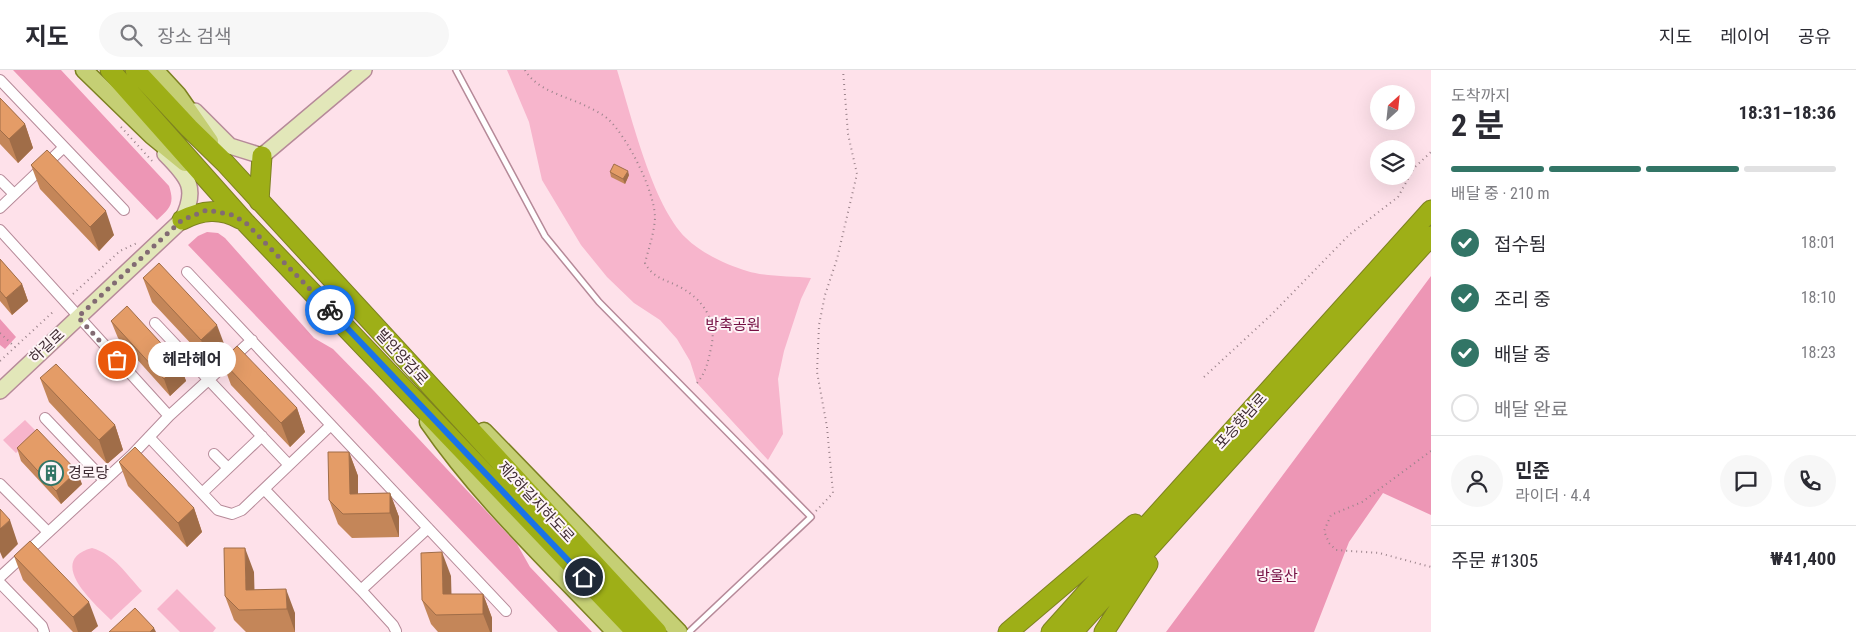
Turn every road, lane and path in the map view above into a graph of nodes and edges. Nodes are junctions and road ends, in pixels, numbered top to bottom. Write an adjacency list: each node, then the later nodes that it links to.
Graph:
1 (110, 70): 18 (highway, 발안양감로)
2 (135, 70): 15 (highway, 발안양감로)
3 (155, 70): 10 (main road)
4 (364, 70): 14 (street)
5 (456, 70): 58 (lane)
6 (525, 70): 41 (path)
7 (843, 70): 58 (path)
8 (86, 72): 18 (main road); 24 (street)
9 (0, 80): 12 (street)
10 (178, 95): 14 (street); 15 (main road)
11 (118, 124): 16 (path)
12 (64, 147): 19 (street); 22 (street)
13 (1431, 152): 38 (path)
14 (262, 156): 20 (highway)
15 (225, 163): 20 (highway, 발안양감로)
16 (155, 164)
17 (0, 180): 19 (street)
18 (213, 187): 25 (highway, 발안양감로)
19 (14, 194): 21 (street)
20 (259, 201): 43 (highway, 발안양감로)
21 (0, 208)
22 (124, 210)
23 (1431, 210): 55 (highway, 포승향남로)
24 (182, 220): 25 (highway); 32 (street, 하길로)
25 (245, 222): 40 (highway, 발안양감로)
26 (0, 230): 32 (street)
27 (1431, 236): 59 (highway, 포승향남로)
28 (144, 240): 30 (path)
29 (187, 272): 35 (street)
30 (73, 294)
31 (55, 310): 36 (path)
32 (78, 317): 42 (street, 하길로); 44 (street)
33 (154, 323): 39 (street)
34 (0, 334): 36 (path)
35 (252, 340): 39 (street); 46 (street)
36 (15, 347): 37 (path)
37 (0, 361)
38 (1204, 377)
39 (208, 380): 44 (street); 47 (street)
40 (399, 382): 69 (main road, 발안양감로); 70 (highway, 제2하길지하도로)
41 (697, 383)
42 (0, 391)
43 (435, 393): 71 (highway, 제2하길지하도로); 72 (main road, 발안양감로)
44 (169, 416): 48 (street)
45 (45, 418): 53 (street)
46 (331, 425): 51 (street); 60 (street)
47 (262, 436): 51 (street); 52 (street)
48 (149, 437): 53 (street); 57 (street)
49 (1431, 451): 62 (path)
50 (214, 454): 52 (street)
51 (289, 465): 56 (street)
52 (228, 468): 57 (street)
53 (104, 480): 61 (street)
54 (0, 484): 61 (street)
55 (1181, 486): 74 (highway); 75 (highway, 포승향남로)
56 (264, 490): 57 (street); 65 (street)
57 (202, 493)
58 (811, 516): 73 (lane)
59 (1178, 517): 76 (highway, 포승향남로); 77 (highway)
60 (428, 528): 65 (street); 66 (street)
61 (48, 532): 63 (street)
62 (1431, 567)
63 (0, 577)
64 (0, 583): 68 (street)
65 (361, 590): 67 (street)
66 (506, 611)
67 (396, 631)
68 (44, 632)
69 (615, 632)
70 (636, 632)
71 (657, 632)
72 (679, 632)
73 (688, 632)
74 (1008, 632)
75 (1050, 632)
76 (1073, 632)
77 (1104, 632)

